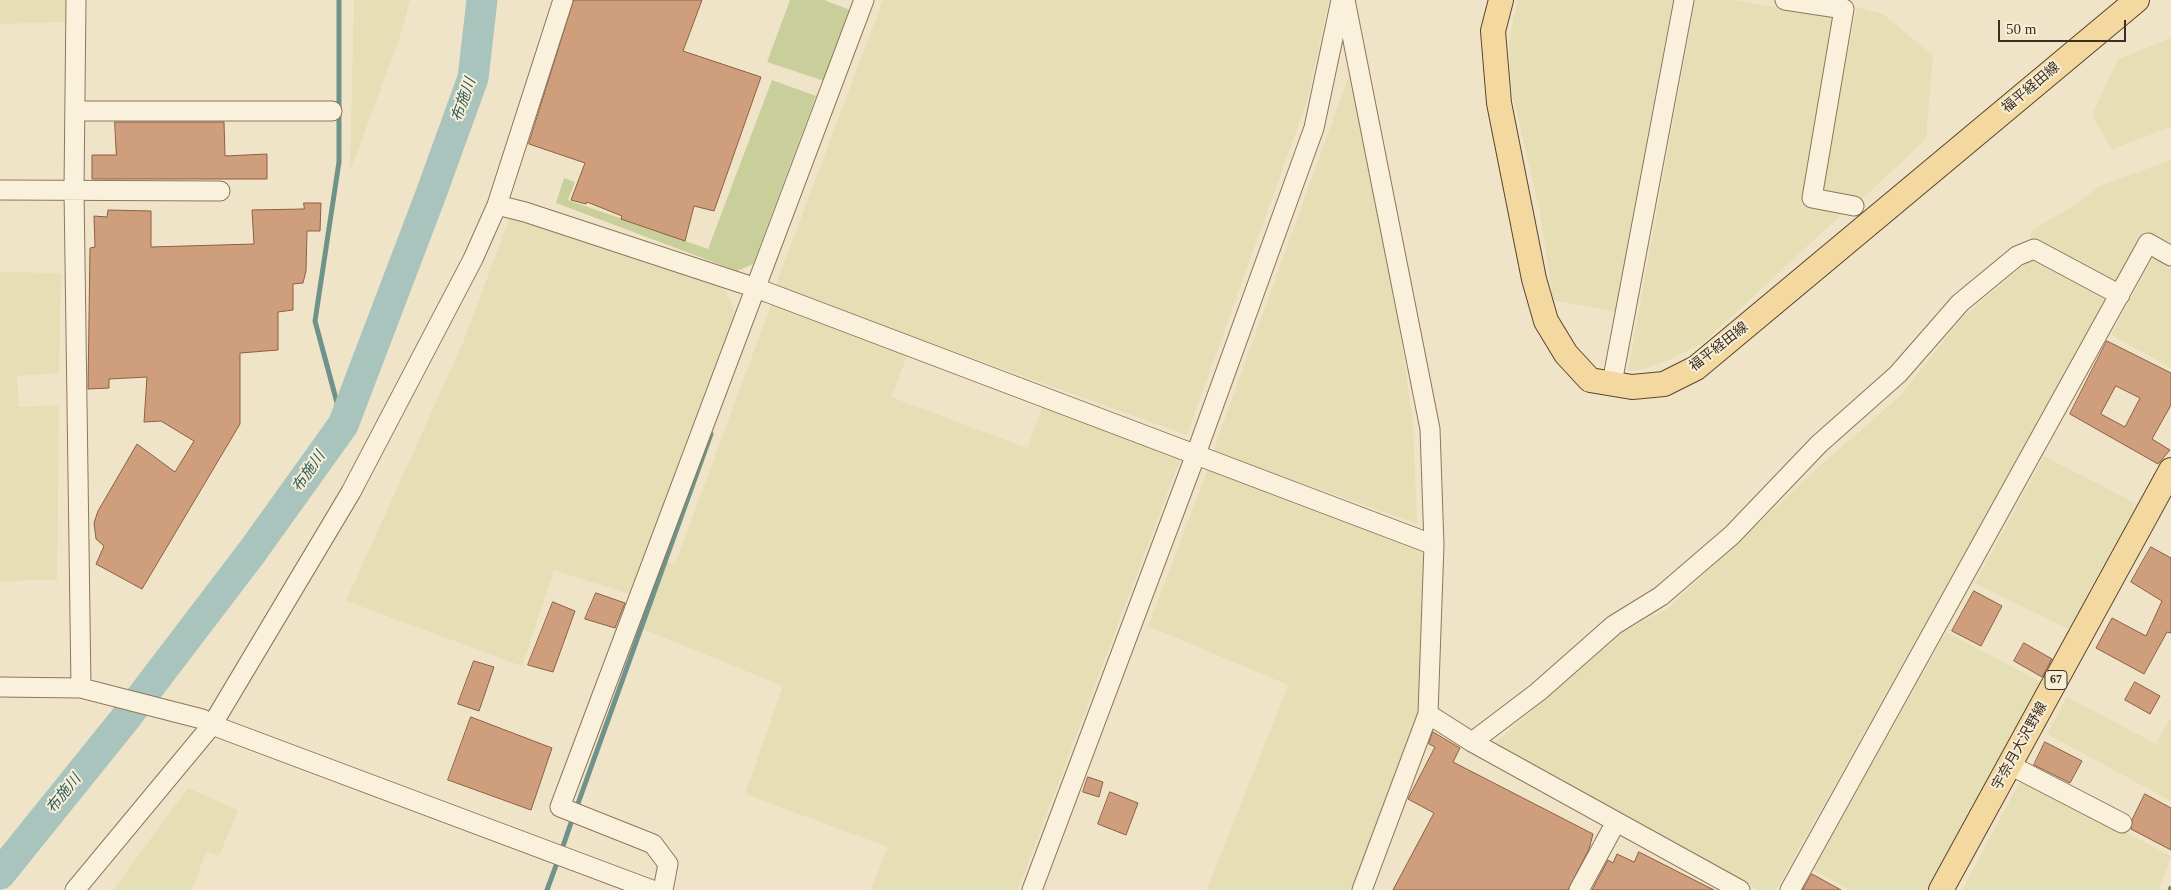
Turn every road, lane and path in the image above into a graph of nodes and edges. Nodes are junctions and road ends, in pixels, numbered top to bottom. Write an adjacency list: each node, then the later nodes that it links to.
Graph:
1 (76, 0): 11 (street)
2 (563, 0): 16 (street)
3 (864, 0): 19 (street)
4 (1341, 0): 22 (street)
5 (1345, 0): 24 (street)
6 (1502, 0): 21 (main road, 福平経田線)
7 (1684, 0): 21 (street)
8 (1785, 0): 10 (street)
9 (2137, 0): 21 (main road, 福平経田線)
10 (1845, 5): 17 (street)
11 (75, 111): 12 (street); 14 (street)
12 (332, 111)
13 (0, 190): 14 (street)
14 (74, 190): 15 (street); 26 (street)
15 (220, 191)
16 (497, 205): 19 (street); 28 (street)
17 (1854, 206)
18 (2171, 256): 20 (street)
19 (756, 288): 22 (street); 36 (street)
20 (2120, 295): 29 (street); 41 (street)
21 (1612, 383)
22 (1196, 454): 24 (street); 37 (street)
23 (2171, 470): 30 (main road, 宇奈月大沢野線 / 67)
24 (1434, 545): 27 (street)
25 (0, 687): 26 (street)
26 (81, 688): 28 (street)
27 (1428, 714): 29 (street); 38 (street)
28 (207, 722): 34 (street); 35 (street)
29 (1472, 742): 31 (street)
30 (2010, 765): 32 (street); 42 (main road, 宇奈月大沢野線 / 67)
31 (1616, 822): 39 (street); 40 (street)
32 (2122, 823)
33 (2171, 885): 43 (path)
34 (74, 890)
35 (652, 890)
36 (663, 890)
37 (1032, 890)
38 (1362, 890)
39 (1579, 890)
40 (1740, 890)
41 (1790, 890)
42 (1941, 890)
43 (2169, 890)

